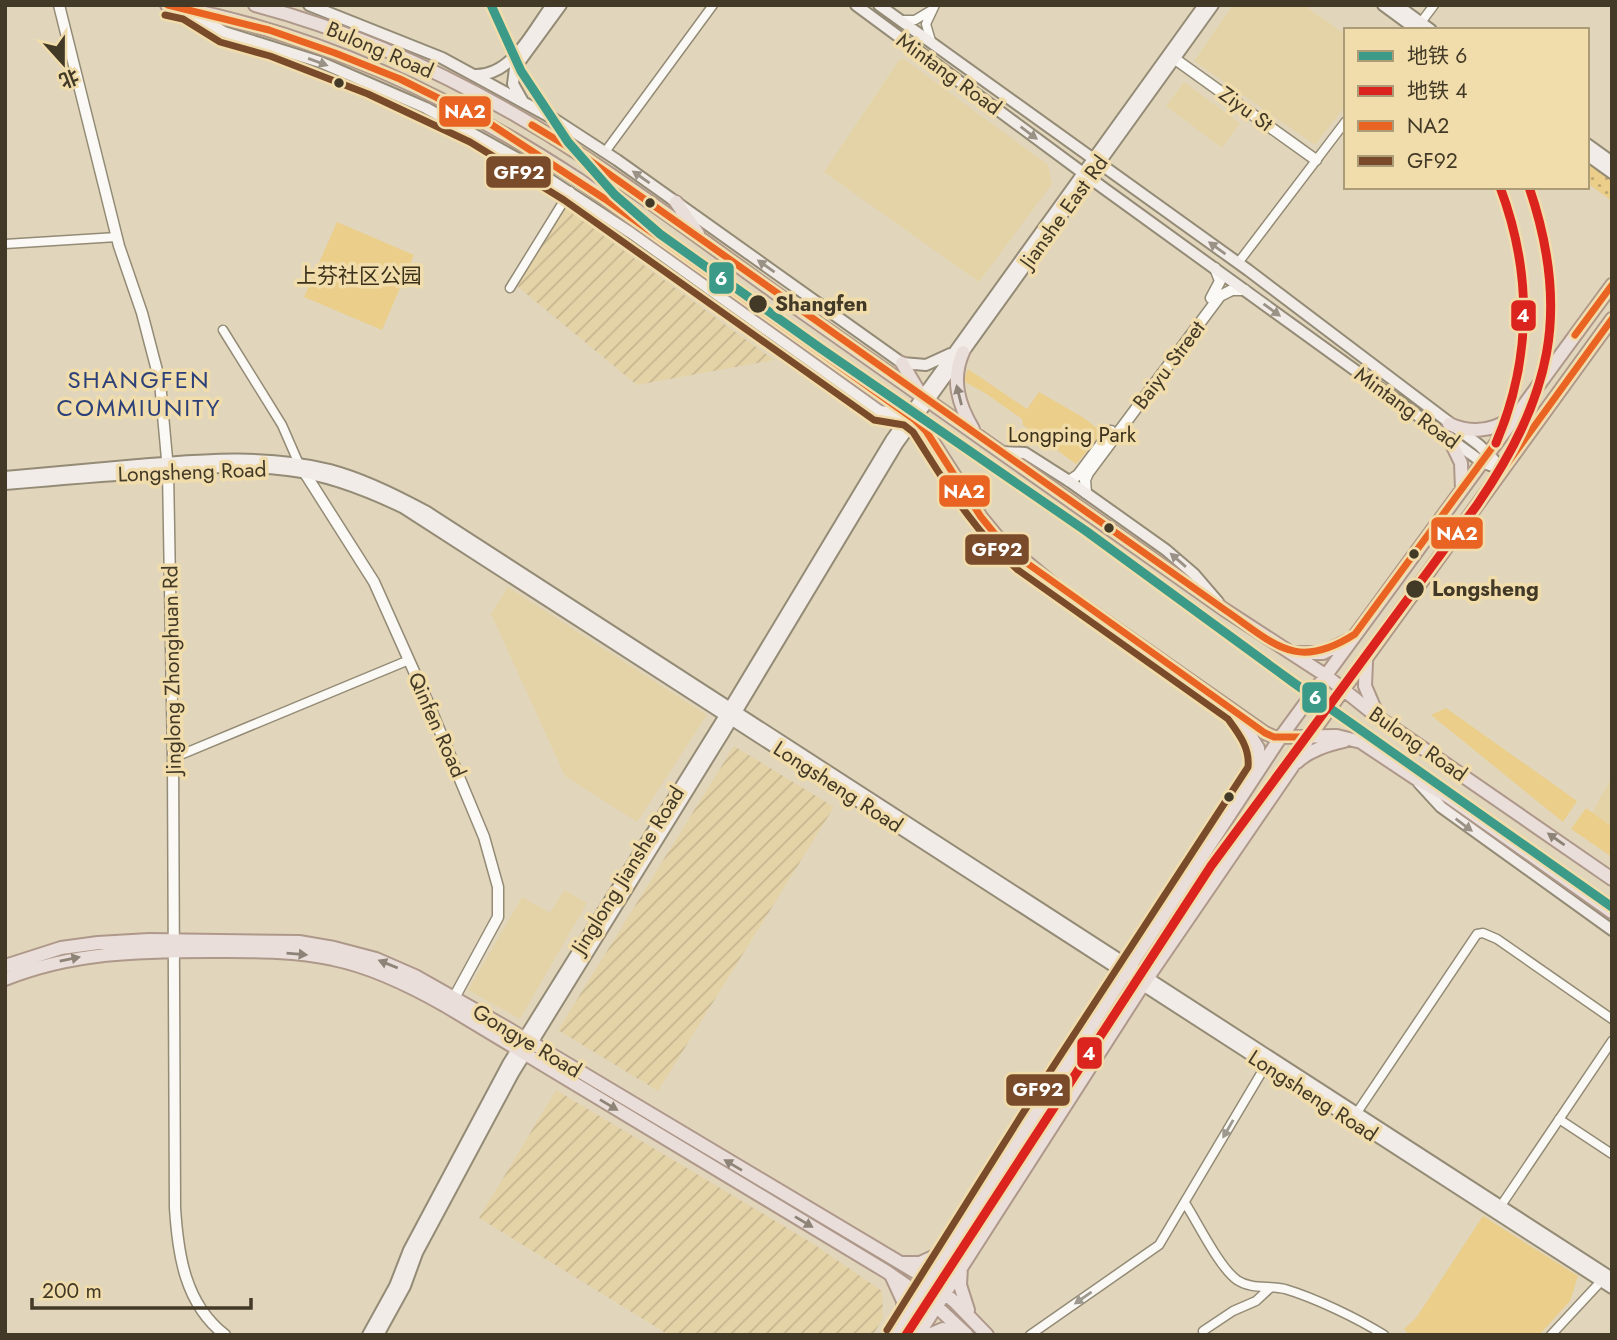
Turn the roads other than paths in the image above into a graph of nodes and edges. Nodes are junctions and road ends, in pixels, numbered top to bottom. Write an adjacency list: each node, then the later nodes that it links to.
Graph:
1 (59, 5): 35 (street, Jinglong Zhonghuan Rd)
2 (167, 5): 16 (main road, Bulong Road)
3 (256, 5): 36 (main road, Bulong Road)
4 (309, 5): 22 (main road)
5 (552, 5): 21 (main road)
6 (561, 5): 21 (main road)
7 (713, 5): 26 (street)
8 (856, 5): 32 (main road, Mintang Road, one-way to 32)
9 (879, 5): 17 (main road, Mintang Road)
10 (1204, 5): 29 (main road, Jianshe East Rd)
11 (1213, 5): 20 (main road, Jianshe East Rd)
12 (1383, 5): 18 (main road)
13 (1397, 5): 18 (main road)
14 (1434, 5): 18 (street)
15 (932, 8): 17 (street); 19 (street)
16 (187, 9): 33 (main road, one-way to 33); 49 (main road, Bulong Road)
17 (897, 18): 19 (main road, Mintang Road)
18 (1417, 28)
19 (934, 45): 29 (main road, Mintang Road)
20 (1175, 59): 28 (street, Ziyu St); 29 (main road, Jianshe East Rd)
21 (515, 61): 22 (main road); 23 (main road)
22 (476, 75): 23 (main road)
23 (523, 102): 26 (main road)
24 (1344, 124): 28 (street)
25 (1589, 145): 30 (main road)
26 (605, 152): 34 (main road, one-way to 26)
27 (1589, 156): 31 (main road)
28 (1316, 160): 38 (street)
29 (1096, 162): 32 (main road, Jianshe East Rd); 38 (main road, Mintang Road, one-way to 29)
30 (1612, 162)
31 (1612, 173)
32 (1086, 175): 39 (main road, Mintang Road); 45 (main road, Jianshe East Rd)
33 (569, 191): 41 (street); 49 (main road)
34 (676, 202): 36 (main road); 46 (main road, one-way to 34)
35 (117, 237): 37 (street); 55 (street, Jinglong Zhonghuan Rd)
36 (702, 240): 47 (main road, Bulong Road)
37 (5, 244)
38 (1238, 263): 50 (main road, Mintang Road)
39 (1214, 268): 42 (main road, Mintang Road); 59 (street, Baiyu Street)
40 (1612, 285): 48 (main road)
41 (510, 288)
42 (1245, 290): 52 (main road, Mintang Road, one-way to 52); 62 (street, Baiyu Street)
43 (1612, 319): 57 (main road)
44 (223, 330): 56 (street)
45 (958, 352): 46 (main road); 47 (main road, Jianshe East Rd); 51 (main road, one-way to 45)
46 (902, 363): 47 (main road)
47 (925, 398): 49 (main road, Jianshe East Rd); 51 (main road, Bulong Road)
48 (1517, 414): 50 (main road); 54 (main road)
49 (911, 417): 70 (main road, Jinglong Jianshe Road); 71 (main road, Bulong Road)
50 (1449, 424): 54 (main road, Mintang Road)
51 (977, 435): 53 (main road, Bulong Road)
52 (1449, 438): 54 (main road, Mintang Road); 61 (main road)
53 (1001, 452): 59 (main road, Bulong Road); 63 (main road, Bulong Road)
54 (1485, 457): 57 (main road, Mintang Road); 61 (main road)
55 (168, 467): 56 (main road, Longsheng Road); 58 (main road, Longsheng Road); 60 (main road, Longsheng Road); 76 (street, Jinglong Zhonghuan Rd)
56 (301, 468): 67 (street, Qinfen Road); 70 (main road, Longsheng Road)
57 (1503, 470): 66 (main road)
58 (5, 477)
59 (1069, 481): 62 (main road, Bulong Road)
60 (5, 484)
61 (1462, 489): 64 (main road)
62 (1086, 493): 63 (main road, Bulong Road, one-way to 62)
63 (1224, 610): 65 (main road, Bulong Road)
64 (1355, 634): 65 (main road); 68 (main road)
65 (1290, 652): 68 (main road, Bulong Road)
66 (1368, 656): 69 (main road); 72 (main road)
67 (409, 660): 76 (street); 88 (street, Qinfen Road)
68 (1325, 675): 69 (main road, Bulong Road); 74 (main road)
69 (1343, 691): 72 (main road, Bulong Road); 73 (main road)
70 (731, 712): 85 (main road, Longsheng Road); 91 (main road, Jinglong Jianshe Road)
71 (1236, 712): 74 (main road, Bulong Road); 78 (main road)
72 (1379, 718): 80 (main road, Bulong Road, one-way to 72)
73 (1309, 737): 74 (main road, Bulong Road); 75 (main road, Bulong Road); 77 (main road)
74 (1280, 738): 78 (main road)
75 (1353, 739): 77 (main road); 79 (main road, Bulong Road)
76 (173, 758): 83 (street, Jinglong Zhonghuan Rd)
77 (1292, 767): 87 (main road)
78 (1258, 771): 85 (main road)
79 (1415, 778): 81 (main road, Bulong Road); 82 (main road, one-way to 82)
80 (1612, 879)
81 (1612, 912)
82 (1612, 930)
83 (174, 945): 84 (main road, Gongye Road); 86 (main road, Gongye Road, one-way to 83); 88 (main road, Gongye Road, one-way to 83); 91 (main road, Gongye Road, one-way to 91); 111 (street, Jinglong Zhonghuan Rd)
84 (5, 966)
85 (1127, 971): 87 (main road, Longsheng Road); 98 (main road)
86 (5, 979)
87 (1144, 982): 92 (main road, Longsheng Road); 93 (main road, Longsheng Road); 100 (main road)
88 (454, 998): 91 (main road, Gongye Road)
89 (1612, 1019): 93 (street)
90 (1612, 1041): 94 (street)
91 (524, 1046): 99 (main road, Gongye Road, one-way to 91); 101 (main road, Gongye Road, one-way to 101); 112 (main road, Jinglong Jianshe Road); 113 (main road, Jinglong Jianshe Road)
92 (1264, 1068): 96 (street, one-way to 96); 97 (main road, Longsheng Road)
93 (1356, 1114): 97 (main road, Longsheng Road)
94 (1559, 1119): 95 (street); 97 (street)
95 (1612, 1154)
96 (1185, 1203): 104 (street); 119 (street, one-way to 119)
97 (1498, 1210): 102 (main road, Longsheng Road)
98 (950, 1248): 99 (main road); 103 (main road)
99 (898, 1261): 103 (main road, Gongye Road)
100 (963, 1263): 106 (main road); 109 (main road)
101 (887, 1272): 107 (main road, Gongye Road); 110 (main road)
102 (1607, 1278): 105 (main road, Longsheng Road); 122 (street)
103 (929, 1280): 106 (main road, Gongye Road); 107 (main road)
104 (1270, 1288): 120 (street); 121 (street)
105 (1612, 1288)
106 (944, 1292): 108 (main road); 109 (main road, Gongye Road)
107 (921, 1294): 108 (main road, Gongye Road); 110 (main road)
108 (936, 1306): 115 (main road); 117 (main road, Gongye Road)
109 (973, 1320): 118 (main road, Gongye Road)
110 (904, 1322): 114 (main road)
111 (225, 1335)
112 (368, 1335)
113 (378, 1335)
114 (896, 1335)
115 (918, 1335)
116 (929, 1335): 117 (main road)
117 (966, 1335)
118 (987, 1335)
119 (1030, 1335)
120 (1204, 1335)
121 (1384, 1335)
122 (1551, 1335)

